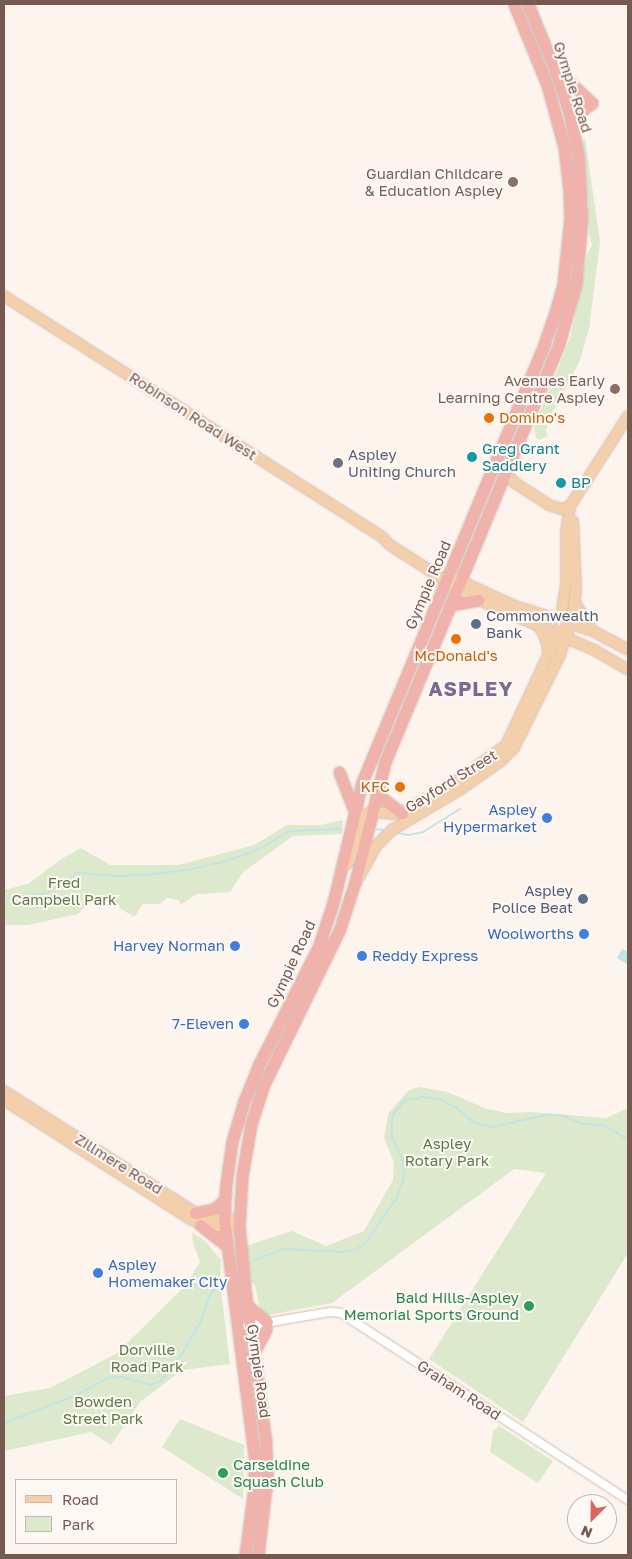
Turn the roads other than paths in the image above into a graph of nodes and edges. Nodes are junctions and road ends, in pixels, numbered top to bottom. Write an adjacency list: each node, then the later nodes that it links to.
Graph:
1 (514, 4): 6 (highway, Gympie Road)
2 (528, 4): 3 (highway, Gympie Road)
3 (556, 73): 4 (highway, Gympie Road); 4 (highway)
4 (573, 128): 7 (highway, Gympie Road)
5 (4, 296): 15 (main road, Robinson Road West)
6 (541, 353): 7 (highway); 9 (highway, Gympie Road)
7 (554, 358): 10 (highway, Gympie Road)
8 (628, 416): 11 (main road)
9 (496, 461): 10 (main road); 15 (highway, Gympie Road)
10 (505, 473): 12 (main road); 16 (highway, Gympie Road)
11 (578, 496): 13 (main road); 19 (main road)
12 (550, 505): 13 (main road); 14 (main road)
13 (570, 506): 14 (main road)
14 (566, 534): 18 (main road)
15 (447, 579): 16 (main road, Robinson Road West); 33 (highway, Gympie Road)
16 (458, 585): 17 (main road, Robinson Road West); 20 (highway, Gympie Road); 21 (main road, Robinson Road West)
17 (479, 600): 20 (highway); 23 (main road, Robinson Road West)
18 (564, 601): 21 (main road); 22 (main road)
19 (575, 603): 22 (main road); 24 (main road)
20 (450, 605): 32 (highway, Gympie Road)
21 (542, 615): 22 (main road, Robinson Road West)
22 (566, 621): 24 (main road, Robinson Road West); 25 (main road)
23 (540, 626): 25 (main road, Robinson Road West); 29 (main road)
24 (593, 631): 27 (main road, Robinson Road West)
25 (562, 635): 26 (main road, Robinson Road West); 28 (main road, Gayford Street); 29 (main road, Gayford Street)
26 (586, 646): 28 (main road); 30 (main road, Robinson Road West)
27 (628, 650)
28 (560, 655): 37 (main road, Gayford Street)
29 (549, 657): 35 (main road, Gayford Street)
30 (628, 670)
31 (339, 772): 33 (highway)
32 (376, 793): 34 (highway, Gympie Road); 35 (highway)
33 (354, 810): 36 (highway, Gympie Road)
34 (372, 812): 35 (main road, Gayford Street); 36 (main road); 37 (highway, Gympie Road)
35 (402, 813)
36 (340, 870): 40 (highway, Gympie Road)
37 (356, 882): 43 (highway, Gympie Road)
38 (4, 1091): 41 (main road, Zillmere Road)
39 (4, 1100): 44 (main road, Zillmere Road)
40 (225, 1199): 41 (highway); 42 (highway, Gympie Road)
41 (195, 1213): 42 (main road, Zillmere Road)
42 (225, 1223): 43 (main road, Zillmere Road); 44 (main road, Zillmere Road); 45 (highway, Gympie Road)
43 (239, 1223): 46 (highway, Gympie Road)
44 (200, 1224): 45 (highway)
45 (228, 1251): 49 (highway, Gympie Road)
46 (247, 1305): 47 (highway); 48 (highway, Gympie Road)
47 (266, 1326): 48 (street, Graham Road); 50 (highway); 51 (street, Graham Road)
48 (250, 1329): 49 (street, Graham Road); 50 (highway, Gympie Road)
49 (238, 1331): 52 (highway, Gympie Road)
50 (254, 1352): 53 (highway, Gympie Road)
51 (628, 1500)
52 (245, 1555)
53 (258, 1555)

